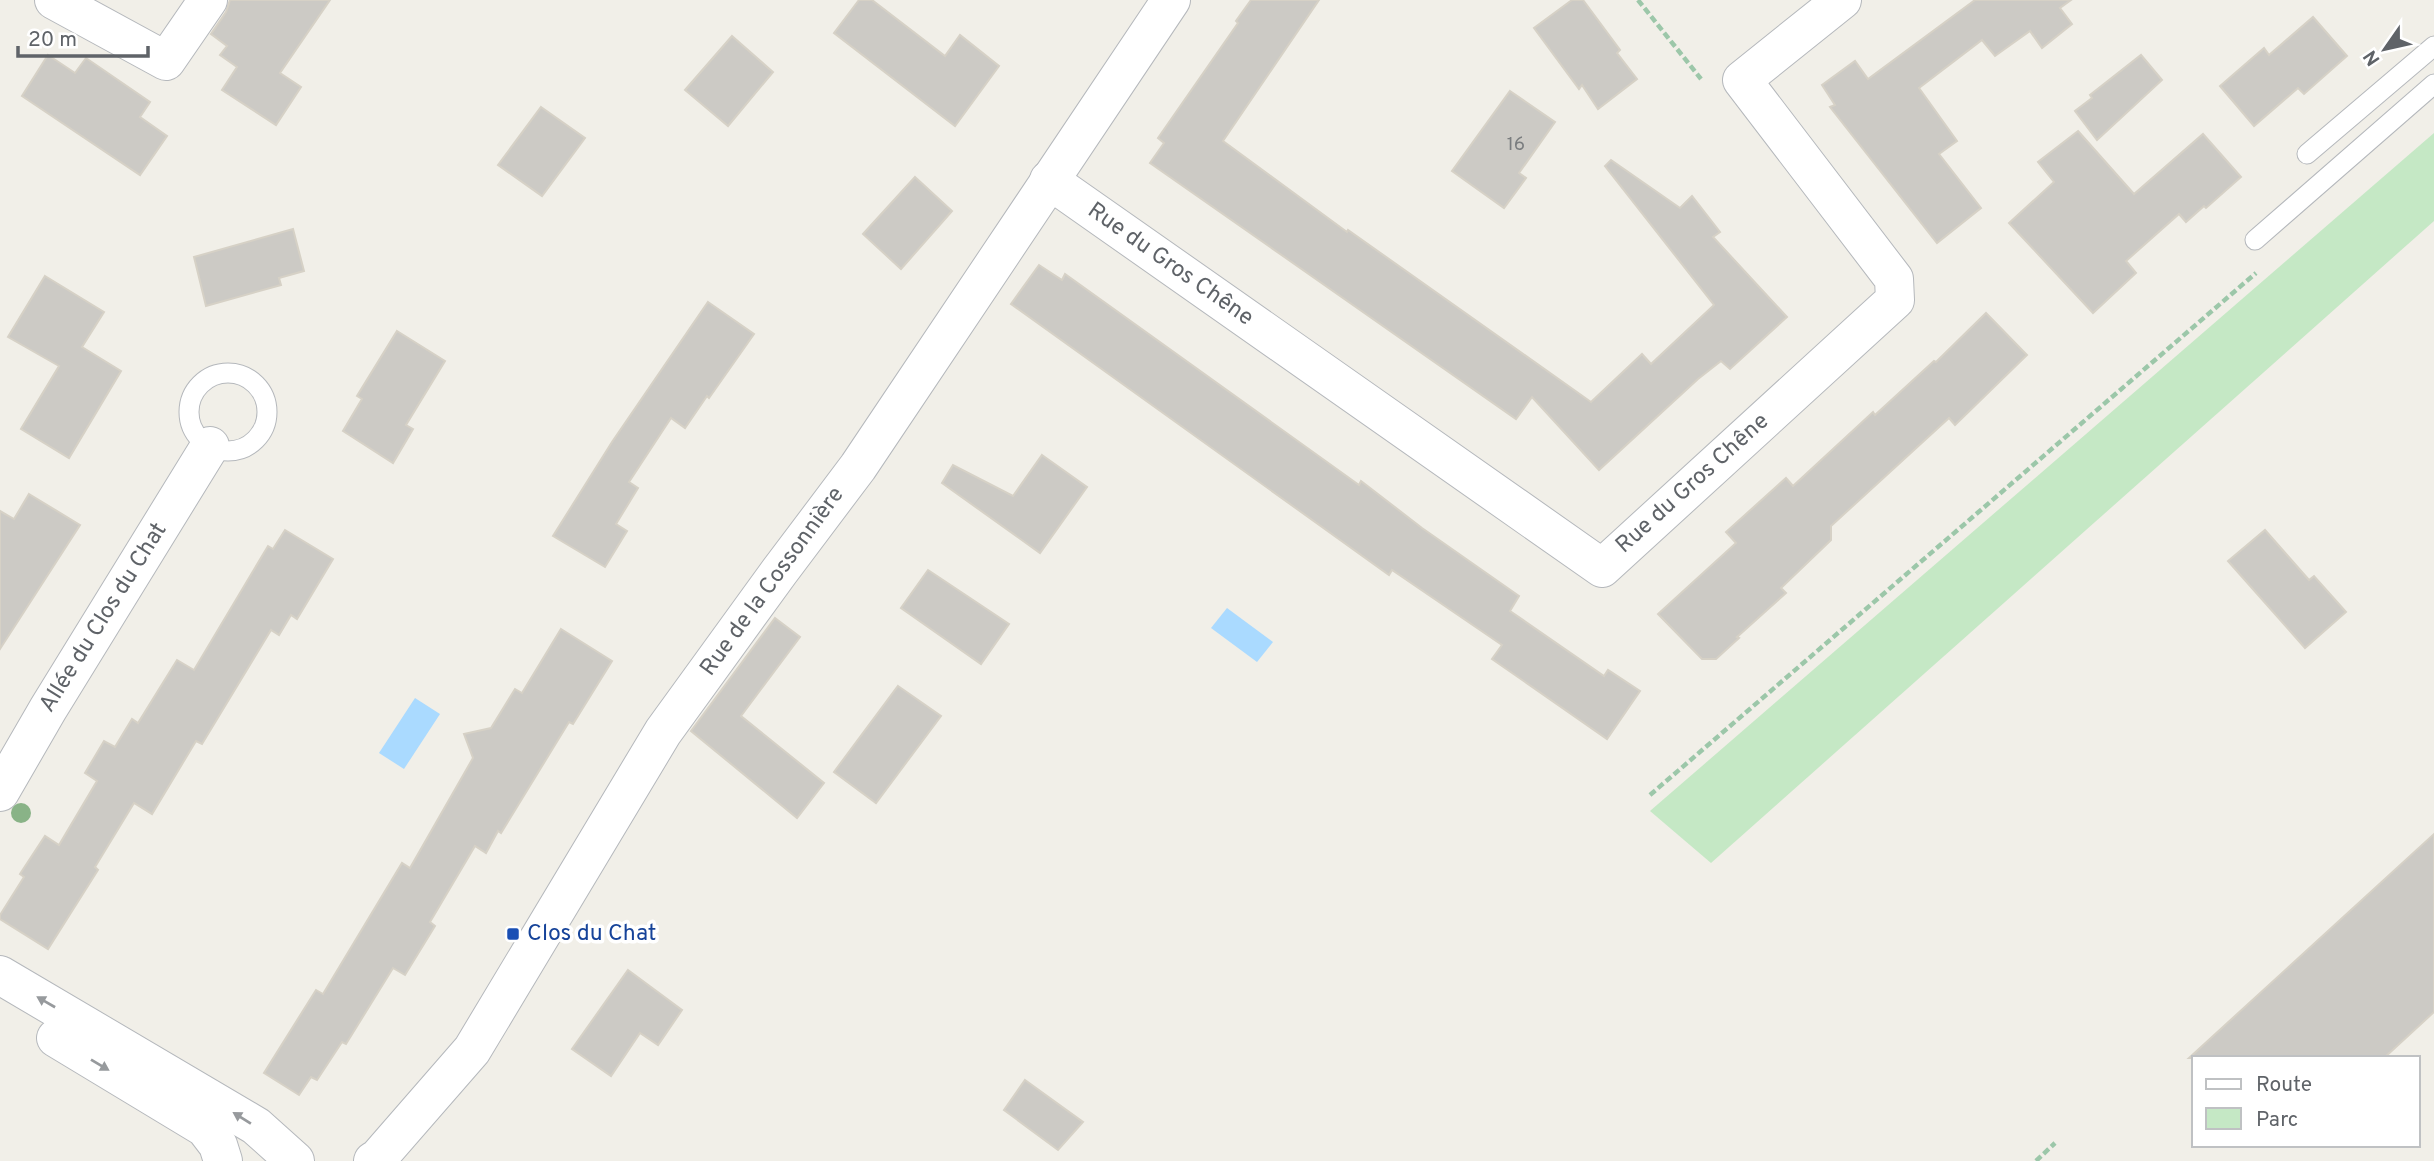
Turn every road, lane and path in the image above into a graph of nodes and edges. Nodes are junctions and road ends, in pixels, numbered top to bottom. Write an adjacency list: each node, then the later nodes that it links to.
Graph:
1 (54, 0): 2 (street)
2 (208, 0)
3 (1171, 0): 10 (street, Rue de la Cossonnière)
4 (1639, 0): 7 (path)
5 (1842, 0): 7 (street)
6 (2434, 46): 9 (lane)
7 (1742, 80): 10 (street, Rue du Gros Chêne)
8 (2434, 84): 11 (lane)
9 (2307, 154)
10 (1049, 180): 21 (street, Rue de la Cossonnière)
11 (2255, 240)
12 (2264, 266): 15 (path)
13 (210, 446): 13 (lane); 14 (street, Allée du Clos du Chat)
14 (0, 792)
15 (1650, 795)
16 (0, 975): 20 (street, one-way to 16)
17 (0, 1004): 19 (street, one-way to 19)
18 (2055, 1143): 22 (path)
19 (223, 1161)
20 (295, 1161)
21 (373, 1161)
22 (2036, 1161)

